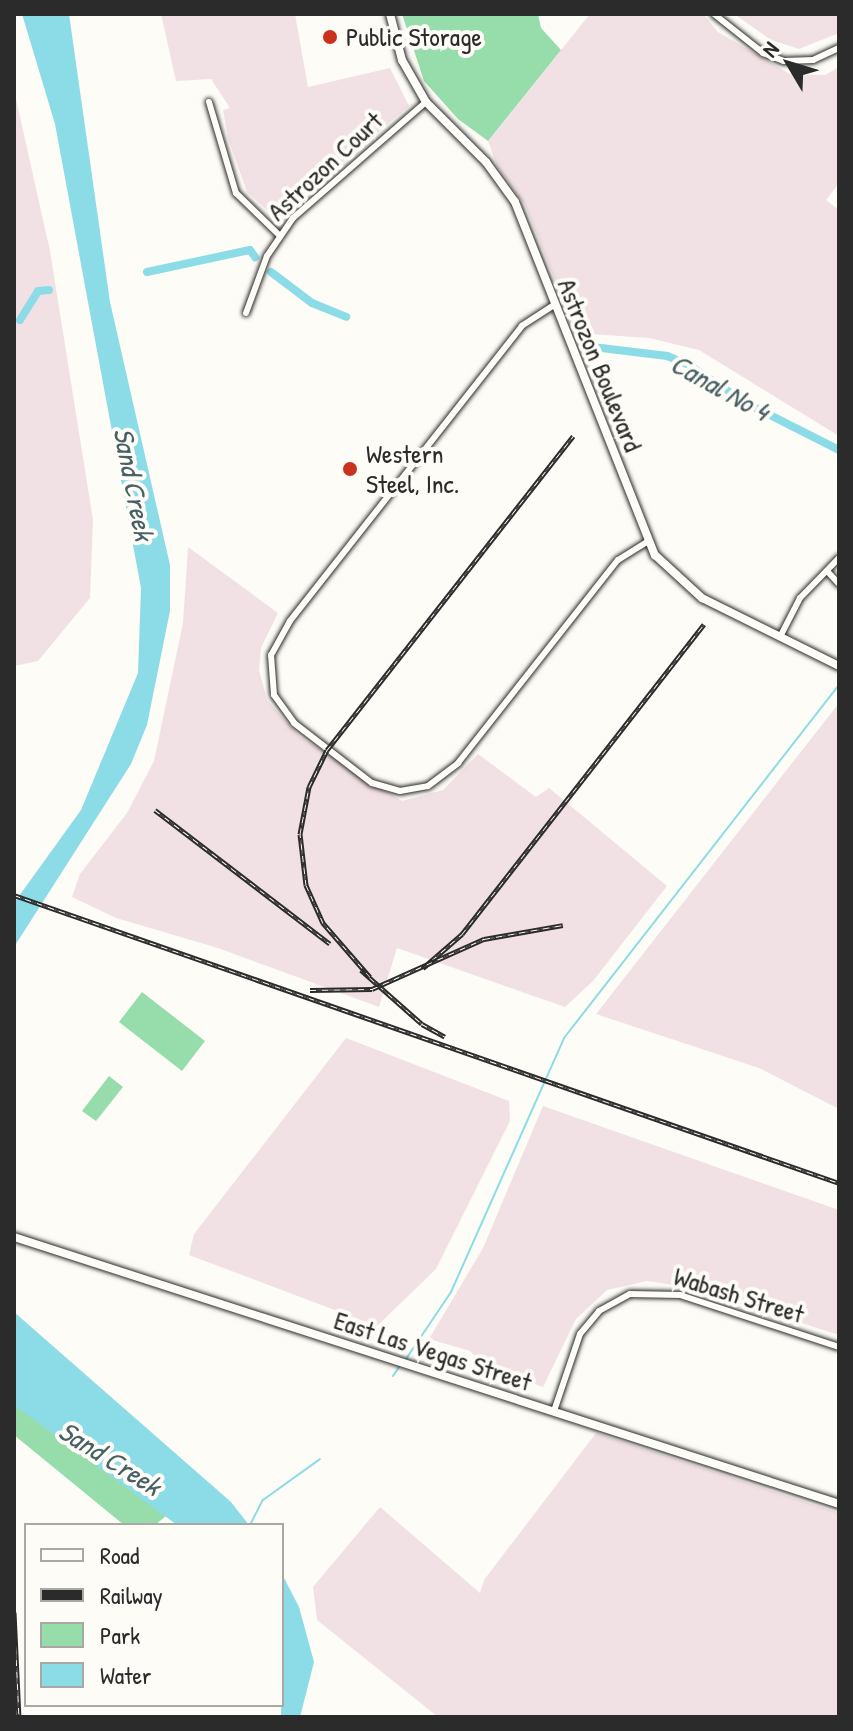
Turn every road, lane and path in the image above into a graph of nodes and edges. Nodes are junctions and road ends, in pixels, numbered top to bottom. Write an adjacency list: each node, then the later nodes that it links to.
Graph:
1 (390, 14): 5 (street, Astrozon Boulevard)
2 (714, 14): 3 (street)
3 (839, 48)
4 (209, 102): 6 (street)
5 (426, 102): 6 (street, Astrozon Court); 7 (street, Astrozon Boulevard)
6 (279, 235): 8 (street, Astrozon Court)
7 (554, 305): 9 (street, Astrozon Boulevard); 9 (street)
8 (246, 313)
9 (647, 542): 13 (street, Astrozon Boulevard)
10 (839, 558): 11 (street)
11 (827, 571): 12 (street); 13 (street)
12 (839, 584)
13 (780, 637): 14 (street, Astrozon Boulevard)
14 (836, 665)
15 (14, 1237): 17 (street, East Las Vegas Street)
16 (839, 1347): 17 (street, Wabash Street)
17 (554, 1411): 18 (street, East Las Vegas Street)
18 (839, 1504)

